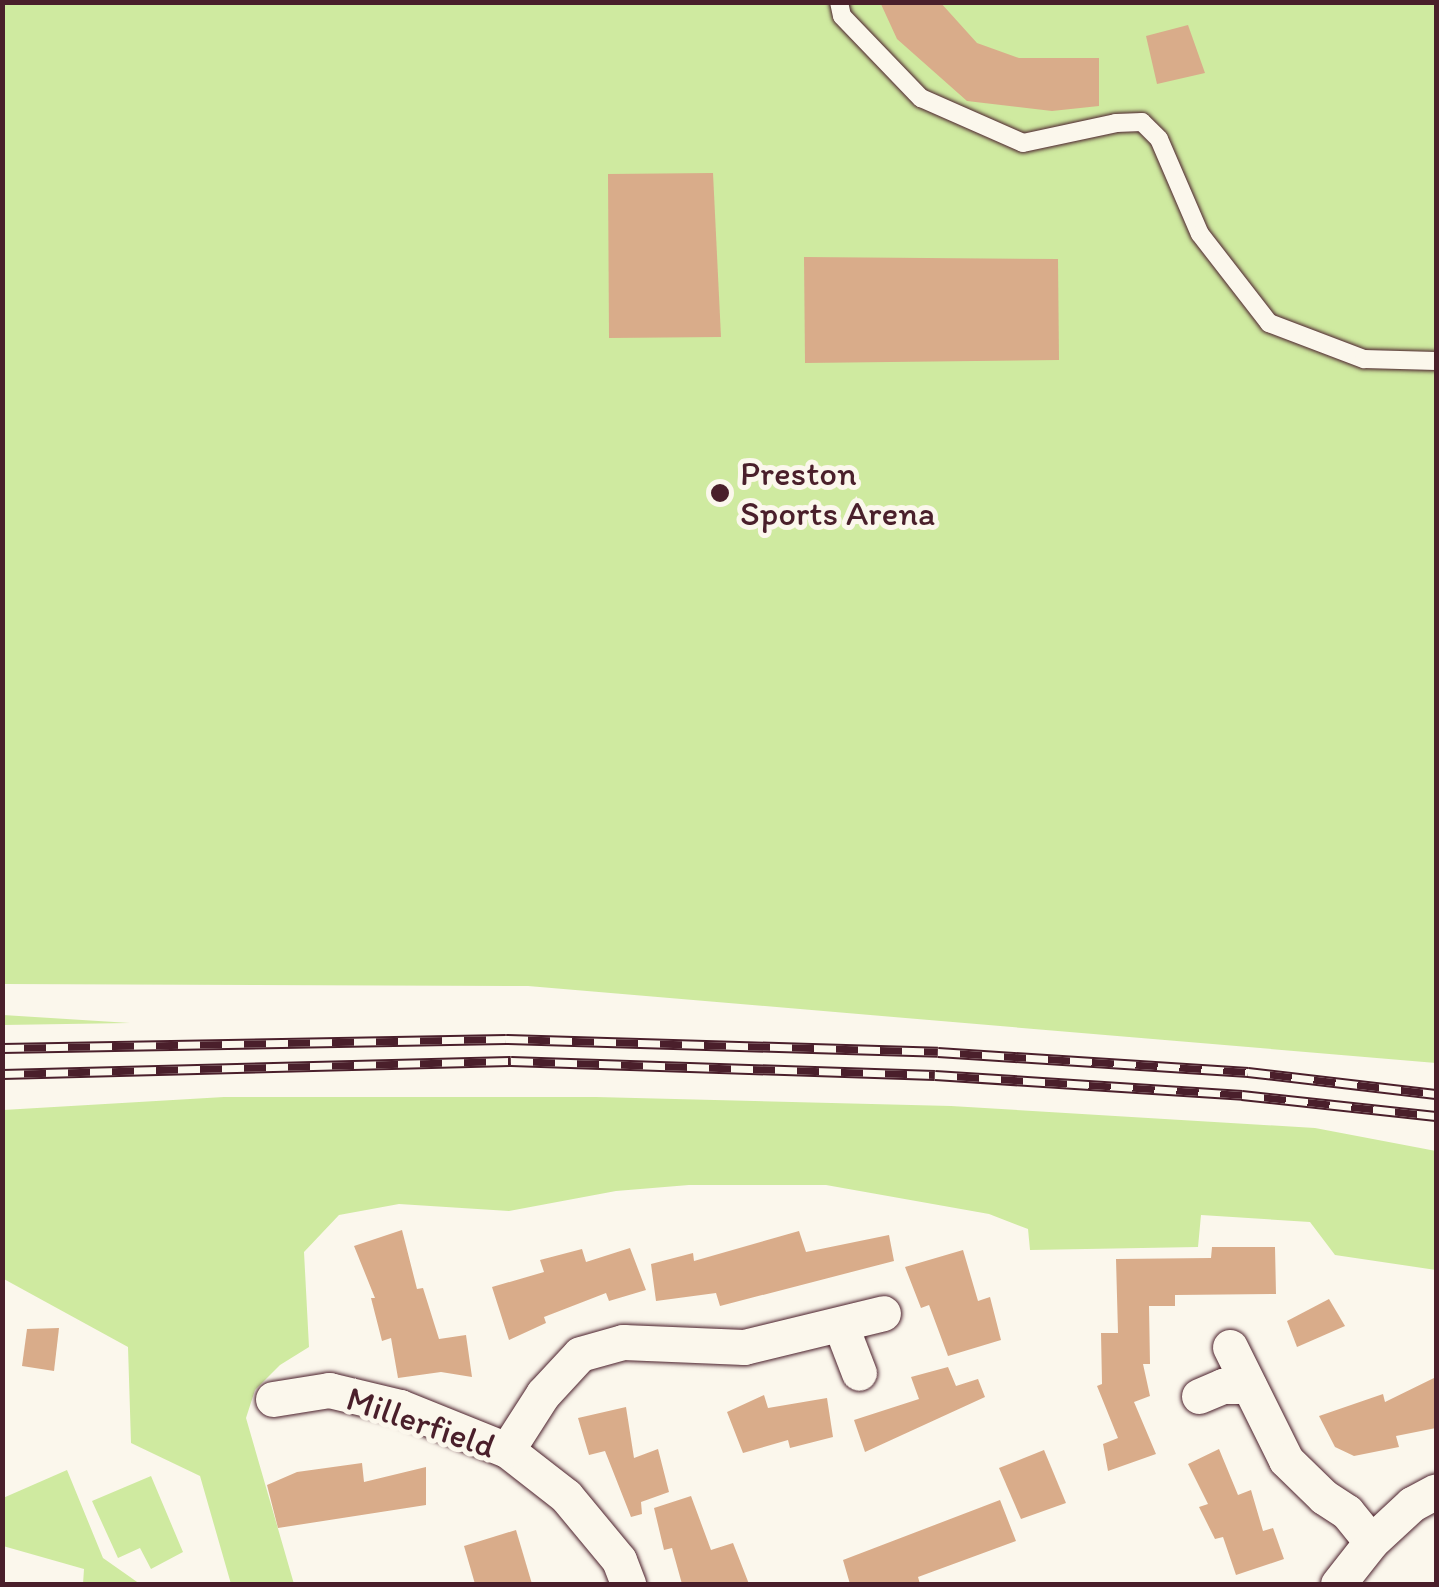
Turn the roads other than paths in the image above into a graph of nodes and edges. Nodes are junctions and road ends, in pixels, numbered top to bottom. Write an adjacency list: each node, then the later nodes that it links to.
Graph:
1 (839, 2): 2 (lane)
2 (1436, 362)
3 (883, 1312): 4 (street)
4 (841, 1326): 6 (street); 10 (street)
5 (1230, 1347): 7 (street)
6 (859, 1373)
7 (1249, 1386): 8 (street); 12 (street)
8 (1199, 1396)
9 (273, 1398): 10 (street, Millerfield)
10 (507, 1450): 13 (street, Millerfield)
11 (1436, 1491): 12 (street)
12 (1372, 1542): 14 (street)
13 (628, 1584)
14 (1338, 1584)

